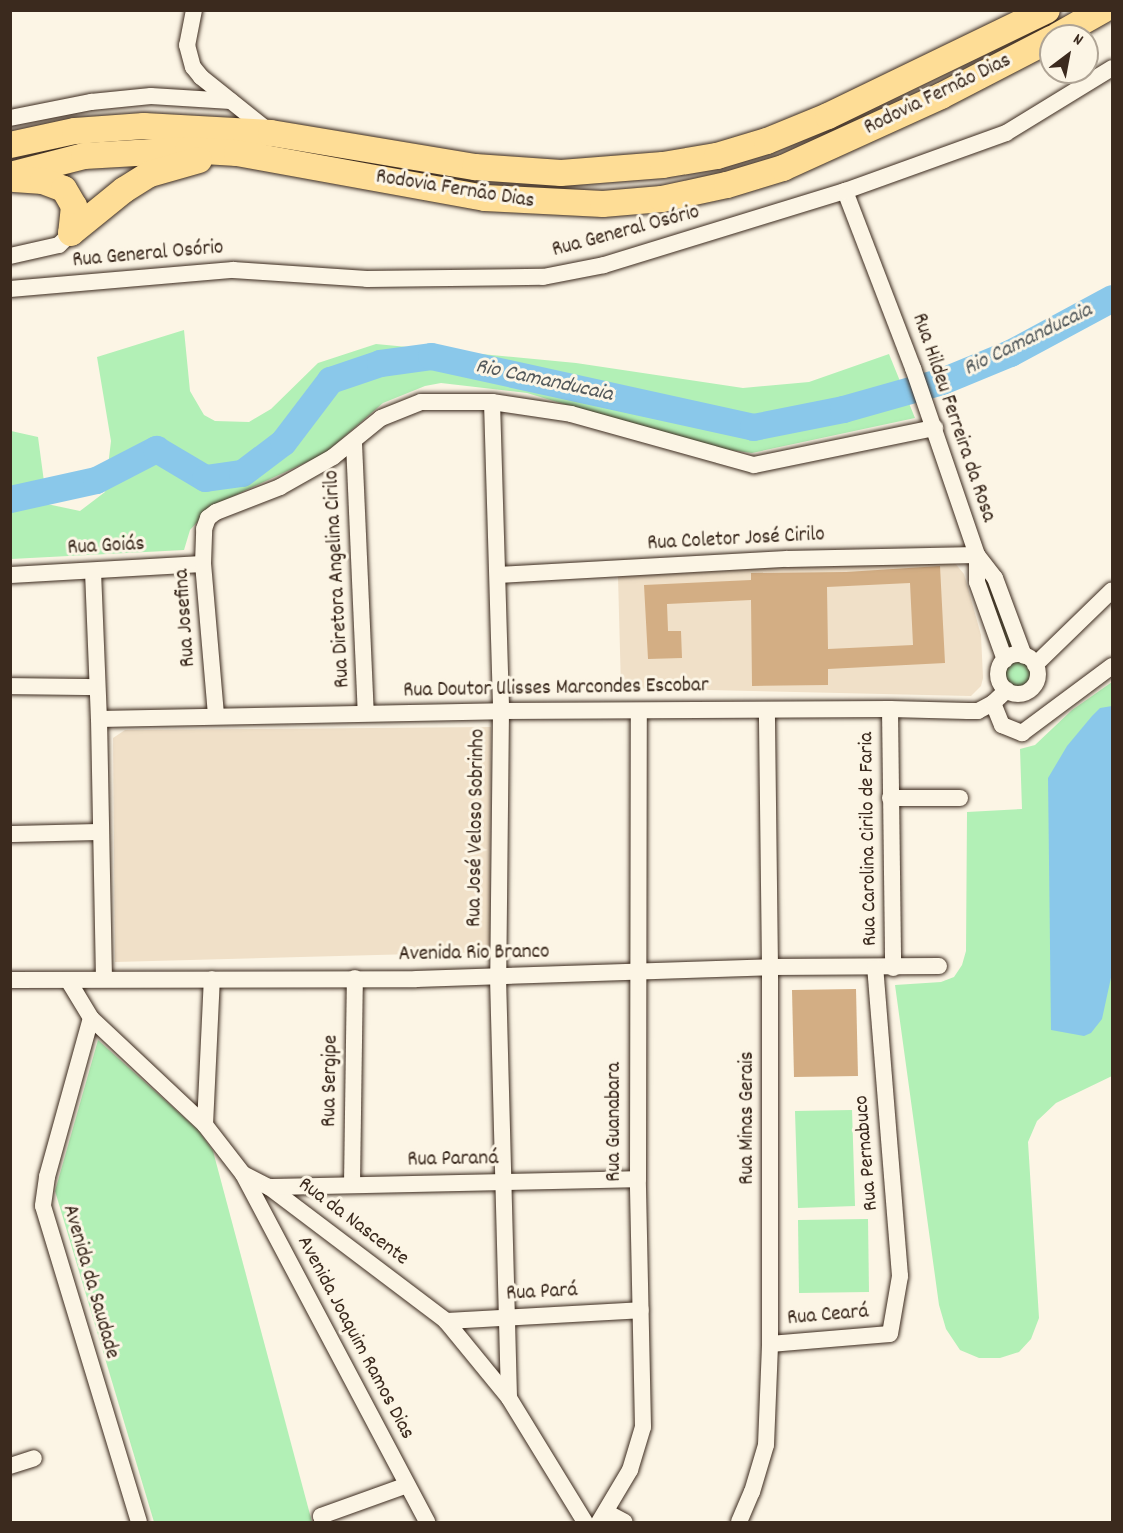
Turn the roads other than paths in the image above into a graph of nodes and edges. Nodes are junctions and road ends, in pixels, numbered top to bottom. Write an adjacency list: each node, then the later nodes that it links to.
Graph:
1 (194, 10): 7 (street)
2 (1047, 10): 9 (highway, Rodovia Fernão Dias)
3 (1103, 10): 4 (highway)
4 (1078, 24)
5 (1039, 45): 11 (highway, Rodovia Fernão Dias)
6 (1113, 68): 13 (street, Rua General Osório)
7 (231, 101): 8 (street); 9 (street)
8 (10, 118)
9 (271, 133): 10 (highway, Rodovia Fernão Dias)
10 (18, 138)
11 (237, 153): 12 (highway, Rodovia Fernão Dias); 14 (highway)
12 (10, 177): 14 (highway)
13 (845, 191): 16 (street, Rua General Osório); 18 (street, Rua Hildeu Ferreira da Rosa)
14 (71, 233): 15 (street, Rua General Osório)
15 (10, 256)
16 (10, 290)
17 (492, 402): 18 (street); 19 (street); 24 (street, Rua José Veloso Sobrinho)
18 (935, 428): 20 (street, Rua Hildeu Ferreira da Rosa)
19 (354, 442): 21 (street, Rua Josefina); 37 (street, Rua Diretora Angelina Cirilo)
20 (977, 555): 24 (street, Rua Coletor José Cirilo); 26 (street); 27 (street, Rua Hildeu Ferreira da Rosa)
21 (203, 564): 22 (street, Rua Goiás); 38 (street, Rua Josefina)
22 (93, 571): 23 (street, Rua Goiás); 30 (street)
23 (10, 574)
24 (498, 575): 35 (street, Rua José Veloso Sobrinho)
25 (1113, 590): 27 (street)
26 (1005, 660): 27 (street); 31 (street)
27 (1030, 660): 31 (street)
28 (1113, 666): 32 (street)
29 (10, 686): 30 (street)
30 (96, 687): 39 (street)
31 (1007, 690): 32 (street, Rua Doutor Ulisses Marcondes Escobar)
32 (993, 703): 33 (street, Rua Doutor Ulisses Marcondes Escobar)
33 (890, 709): 34 (street, Rua Doutor Ulisses Marcondes Escobar); 40 (street, Rua Carolina Cirilo de Faria)
34 (767, 710): 36 (street, Rua Doutor Ulisses Marcondes Escobar); 45 (street, Rua Minas Gerais)
35 (501, 711): 36 (street, Rua Doutor Ulisses Marcondes Escobar); 37 (street, Rua Doutor Ulisses Marcondes Escobar); 49 (street, Rua José Veloso Sobrinho)
36 (639, 711): 48 (street, Rua Guanabara)
37 (366, 713): 38 (street, Rua Doutor Ulisses Marcondes Escobar)
38 (216, 715): 39 (street, Rua Doutor Ulisses Marcondes Escobar)
39 (99, 719): 42 (street)
40 (890, 798): 41 (street); 47 (street, Rua Carolina Cirilo de Faria)
41 (960, 798)
42 (101, 832): 43 (street); 51 (street)
43 (10, 834)
44 (939, 966): 47 (street, Avenida Rio Branco)
45 (770, 967): 46 (street, Avenida Rio Branco); 48 (street, Avenida Rio Branco); 66 (street, Rua Minas Gerais)
46 (875, 968): 47 (street, Avenida Rio Branco); 65 (street, Rua Pernabuco)
47 (893, 968)
48 (637, 970): 49 (street, Avenida Rio Branco); 58 (street, Rua Guanabara)
49 (498, 977): 50 (street, Avenida Rio Branco); 59 (street, Rua José Veloso Sobrinho)
50 (355, 978): 52 (street, Avenida Rio Branco); 60 (street, Rua Sergipe)
51 (104, 979): 52 (street, Avenida Rio Branco); 54 (street, Avenida Rio Branco)
52 (212, 979): 56 (street)
53 (10, 980): 54 (street, Avenida Rio Branco)
54 (68, 980): 55 (street, Rua da Nascente)
55 (91, 1018): 56 (street, Rua da Nascente); 72 (street, Avenida da Saudade)
56 (205, 1125): 57 (street, Rua da Nascente)
57 (243, 1174): 61 (street, Rua da Nascente); 70 (street, Avenida Joaquim Ramos Dias)
58 (638, 1179): 59 (street, Rua Paraná); 62 (street, Rua Guanabara)
59 (503, 1182): 60 (street, Rua Paraná); 63 (street, Rua José Veloso Sobrinho)
60 (352, 1185): 61 (street, Rua Paraná)
61 (269, 1187): 64 (street, Rua da Nascente)
62 (641, 1310): 63 (street, Rua Pará); 71 (street, Rua Guanabara)
63 (505, 1318): 64 (street, Rua Pará); 67 (street, Rua José Veloso Sobrinho)
64 (446, 1321): 67 (street, Rua da Nascente)
65 (890, 1334): 66 (street, Rua Ceará)
66 (770, 1344): 77 (street, Rua Minas Gerais)
67 (509, 1398): 75 (street, Rua da Nascente)
68 (34, 1458): 69 (street)
69 (10, 1466)
70 (407, 1485): 73 (street); 74 (street, Avenida Joaquim Ramos Dias)
71 (602, 1517): 76 (street)
72 (139, 1522)
73 (323, 1522)
74 (427, 1522)
75 (585, 1522)
76 (625, 1522)
77 (740, 1522)

